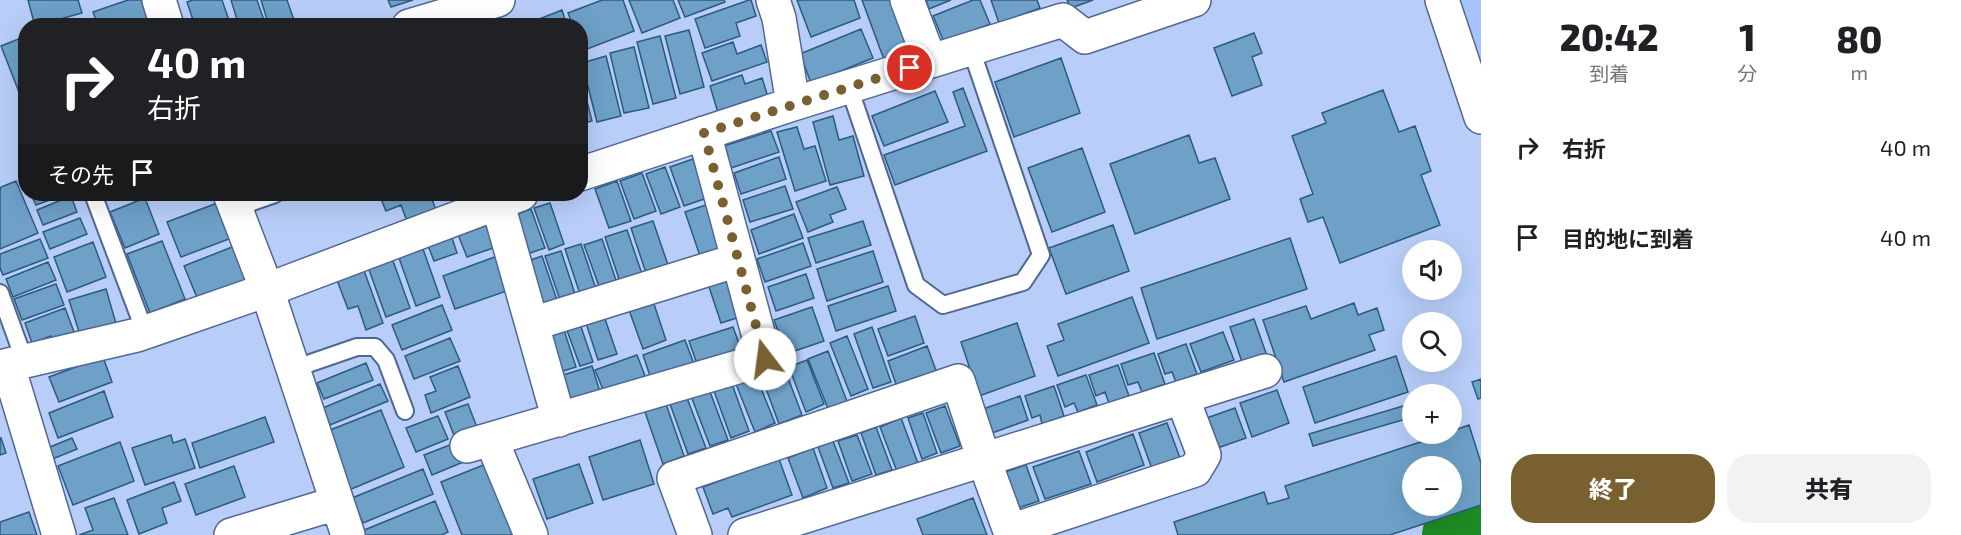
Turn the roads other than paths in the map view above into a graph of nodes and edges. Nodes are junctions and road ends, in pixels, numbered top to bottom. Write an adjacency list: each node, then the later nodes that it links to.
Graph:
1 (159, 0): 8 (street)
2 (498, 0): 9 (street)
3 (773, 0): 13 (street)
4 (907, 0): 11 (street)
5 (1442, 0): 14 (street)
6 (1180, 2): 7 (street)
7 (1059, 10): 10 (street)
8 (165, 18)
9 (436, 18)
10 (971, 49): 11 (street); 12 (lane)
11 (930, 61): 12 (street)
12 (849, 87): 13 (street)
13 (793, 105): 15 (street)
14 (1481, 117)
15 (704, 133): 16 (street); 21 (street)
16 (588, 171)
17 (96, 201): 25 (lane)
18 (232, 201): 22 (street)
19 (499, 201): 22 (street)
20 (510, 201): 24 (street)
21 (738, 260): 24 (street); 31 (street)
22 (267, 290): 25 (street); 27 (street)
23 (0, 293): 26 (lane)
24 (532, 324): 31 (street)
25 (145, 332): 26 (street)
26 (11, 365): 34 (street)
27 (293, 369): 30 (lane); 33 (street)
28 (1265, 371): 29 (street)
29 (1182, 397): 32 (street); 32 (street)
30 (405, 411)
31 (559, 420): 37 (street)
32 (984, 460): 38 (street); 39 (street)
33 (337, 503): 35 (street); 36 (street)
34 (59, 535)
35 (231, 535)
36 (348, 535)
37 (531, 535)
38 (695, 535)
39 (745, 535)

